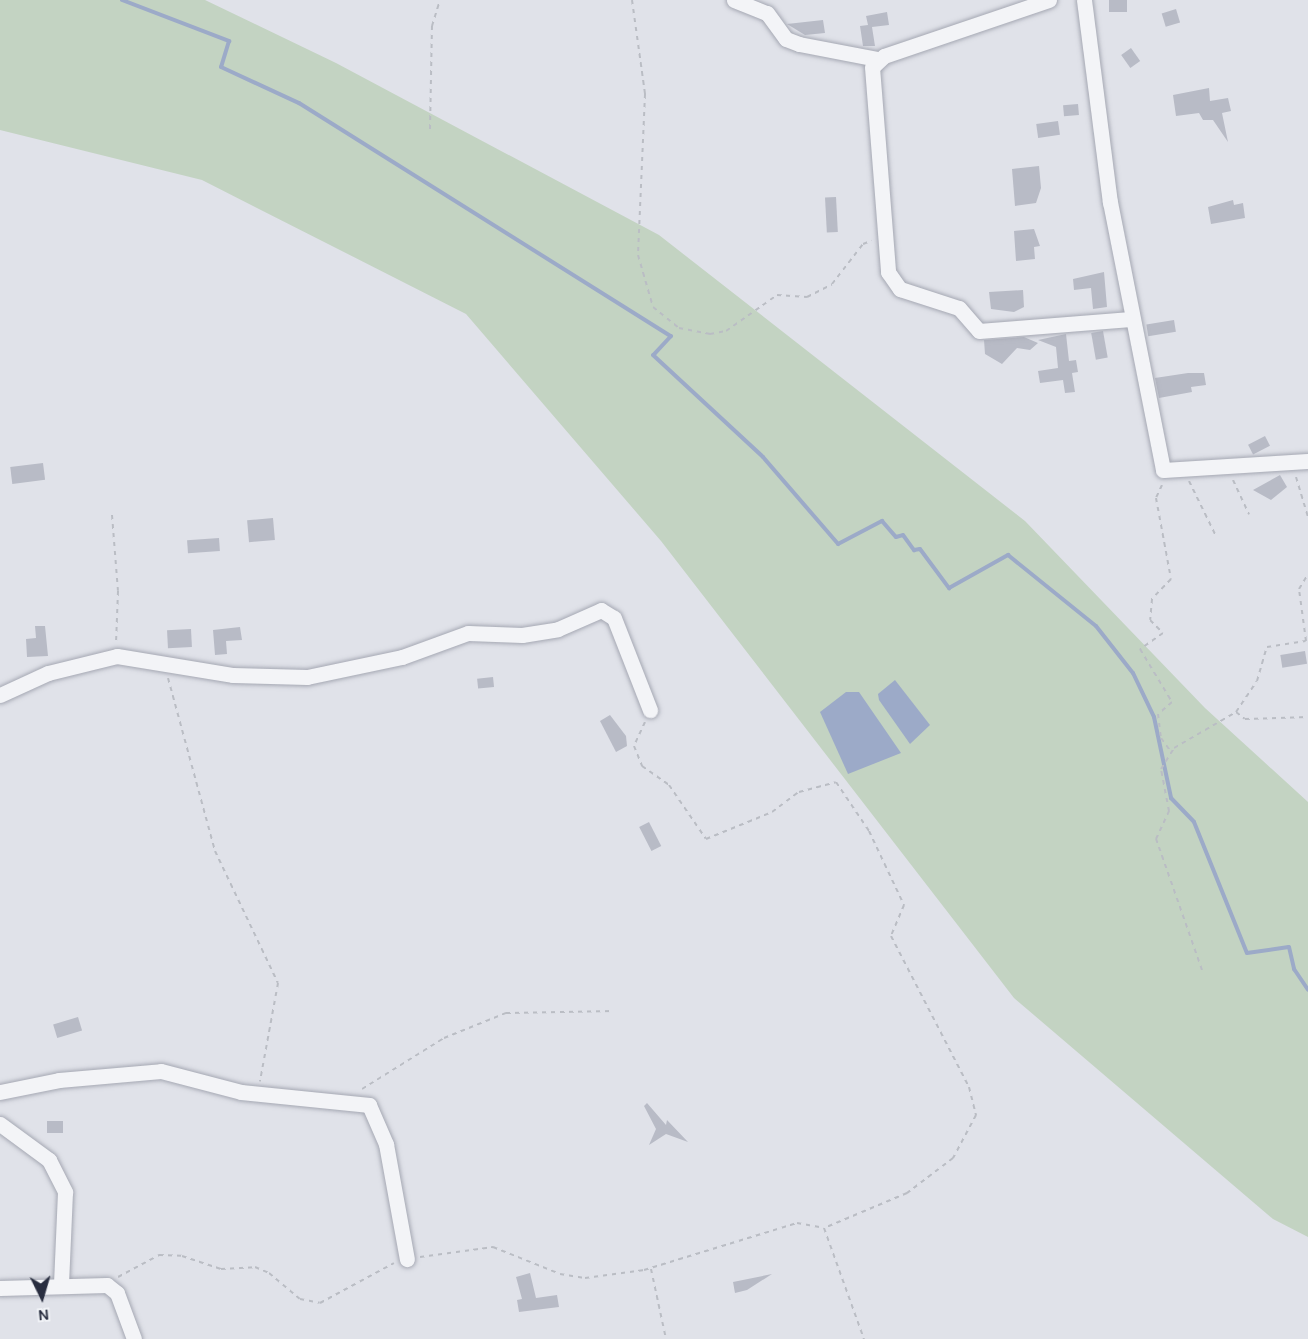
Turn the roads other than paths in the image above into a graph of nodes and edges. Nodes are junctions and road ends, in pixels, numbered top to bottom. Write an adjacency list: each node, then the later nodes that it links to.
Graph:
1 (734, 0): 4 (street)
2 (1049, 0): 4 (street)
3 (1084, 0): 5 (street)
4 (877, 59): 5 (street)
5 (1131, 319): 6 (street)
6 (1308, 461)
7 (0, 695): 8 (street)
8 (650, 710)
9 (0, 1092): 11 (street)
10 (0, 1124): 12 (street)
11 (407, 1259)
12 (61, 1283): 13 (street); 14 (street)
13 (0, 1288)
14 (134, 1339)

